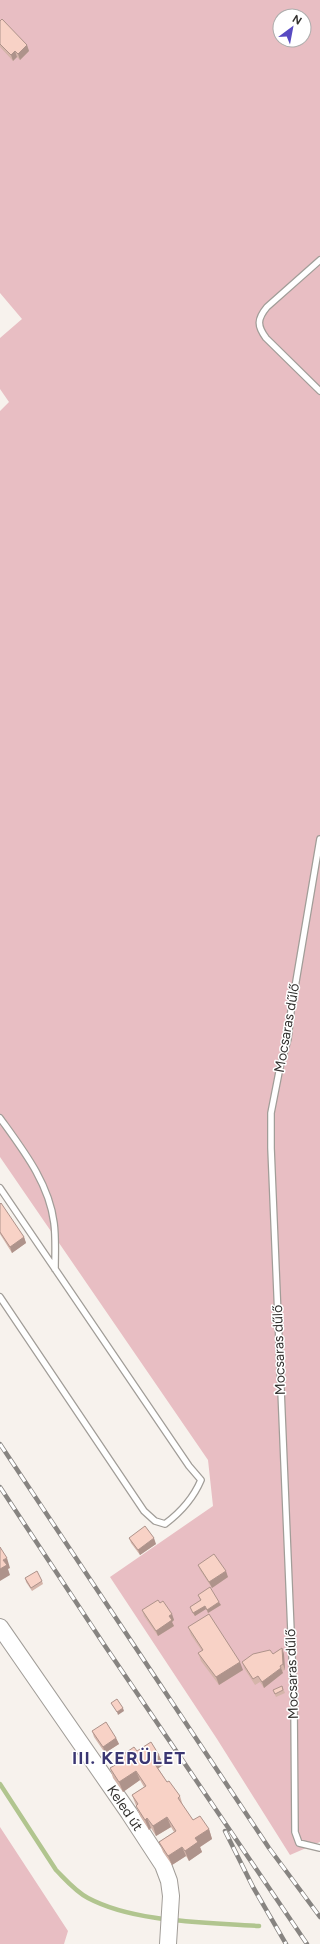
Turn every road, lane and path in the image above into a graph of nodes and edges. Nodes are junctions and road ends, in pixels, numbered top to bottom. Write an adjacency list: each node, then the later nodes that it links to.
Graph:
1 (320, 260): 2 (lane)
2 (320, 391)
3 (320, 839): 9 (lane, Mocsaras dűlő)
4 (0, 1118): 6 (lane)
5 (0, 1188): 6 (lane)
6 (55, 1269): 7 (lane)
7 (0, 1297)
8 (0, 1626): 10 (street, Keled út)
9 (320, 1848)
10 (168, 1938)

